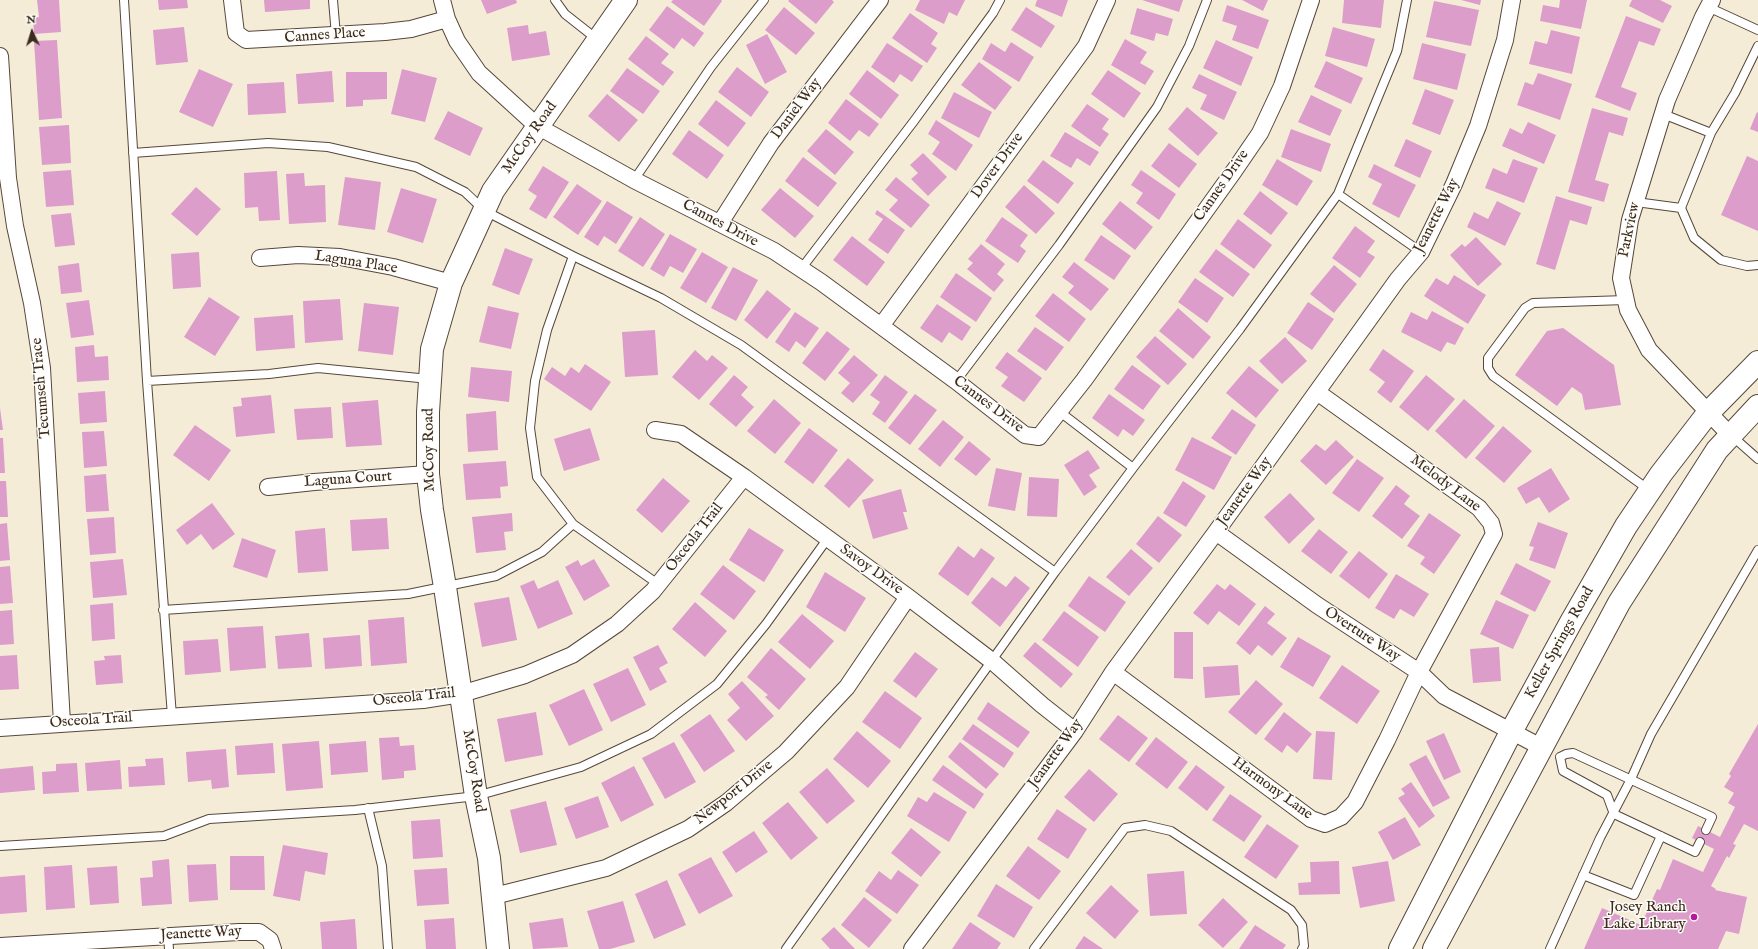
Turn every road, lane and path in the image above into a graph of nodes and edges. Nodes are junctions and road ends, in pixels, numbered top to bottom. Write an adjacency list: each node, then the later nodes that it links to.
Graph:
1 (124, 0): 25 (lane)
2 (232, 0): 18 (street, Cannes Place)
3 (333, 0): 18 (lane)
4 (442, 0): 16 (street, Cannes Drive)
5 (555, 0): 19 (lane)
6 (626, 0): 19 (main road, McCoy Road)
7 (764, 0): 26 (lane)
8 (880, 0): 31 (street, Daniel Way)
9 (1000, 0): 36 (lane)
10 (1107, 0): 39 (street, Dover Drive)
11 (1207, 0): 43 (lane)
12 (1311, 0): 46 (street, Cannes Drive)
13 (1407, 0): 27 (lane)
14 (1512, 0): 32 (street, Jeanette Way)
15 (1710, 3): 17 (lane); 22 (street, Parkview)
16 (447, 19): 18 (street, Cannes Place); 23 (street, Cannes Drive)
17 (1758, 30)
18 (336, 36)
19 (598, 40): 23 (main road, McCoy Road)
20 (1758, 46): 24 (lane)
21 (0, 56): 70 (street, Tecumseh Trace)
22 (1663, 114): 24 (lane); 28 (street, Parkview)
23 (537, 126): 26 (street, Cannes Drive); 30 (main road, McCoy Road)
24 (1711, 133): 29 (lane)
25 (133, 153): 30 (lane); 42 (lane)
26 (634, 180): 31 (street, Cannes Drive)
27 (1338, 194): 32 (lane); 51 (lane)
28 (1636, 202): 29 (lane); 38 (street, Parkview)
29 (1681, 208): 35 (lane)
30 (485, 211): 33 (lane); 37 (main road, McCoy Road)
31 (720, 223): 36 (street, Cannes Drive)
32 (1421, 252): 44 (street, Jeanette Way)
33 (573, 256): 56 (lane); 60 (lane)
34 (260, 258): 37 (street, Laguna Place)
35 (1758, 265)
36 (801, 269): 39 (street, Cannes Drive)
37 (451, 283): 41 (main road, McCoy Road)
38 (1626, 300): 47 (street, Parkview); 55 (lane)
39 (881, 326): 43 (street, Cannes Drive)
40 (1758, 362): 47 (main road, Keller Springs Road)
41 (430, 379): 42 (lane); 52 (main road, McCoy Road)
42 (147, 381): 64 (lane)
43 (956, 381): 46 (street, Cannes Drive)
44 (1318, 392): 57 (street, Jeanette Way); 67 (street, Melody Lane)
45 (1758, 406): 49 (main road)
46 (1060, 412): 51 (lane)
47 (1708, 413): 49 (street, Parkview); 55 (main road, Keller Springs Road)
48 (655, 430): 53 (street, Savoy Drive)
49 (1731, 436): 50 (lane); 74 (main road)
50 (1758, 459)
51 (1133, 468): 60 (lane)
52 (428, 474): 54 (street, Laguna Court); 62 (main road, McCoy Road)
53 (744, 477): 58 (street, Savoy Drive); 61 (street, Osceola Trail)
54 (268, 487)
55 (1650, 491): 73 (main road, Keller Springs Road)
56 (573, 524): 61 (lane); 62 (lane)
57 (1216, 532): 66 (street, Jeanette Way); 67 (street, Overture Way)
58 (828, 538): 63 (street, Savoy Drive); 76 (lane)
59 (1758, 550): 75 (lane)
60 (1055, 572): 65 (lane)
61 (658, 584): 68 (street, Osceola Trail)
62 (445, 587): 64 (lane); 68 (main road, McCoy Road)
63 (908, 597): 65 (street, Savoy Drive); 84 (street, Newport Drive)
64 (163, 610): 69 (lane)
65 (992, 661): 72 (street, Savoy Drive); 91 (lane)
66 (1113, 672): 67 (street, Harmony Lane); 72 (street, Jeanette Way)
67 (1419, 672): 73 (street, Overture Way)
68 (461, 694): 69 (street, Osceola Trail); 76 (main road, McCoy Road)
69 (172, 716): 70 (street, Osceola Trail)
70 (62, 723): 71 (street, Osceola Trail)
71 (0, 728)
72 (1074, 730): 92 (street, Jeanette Way)
73 (1511, 732): 74 (street); 95 (main road, Keller Springs Road)
74 (1550, 752): 75 (lane); 78 (lane); 96 (main road)
75 (1631, 779): 78 (lane); 79 (lane)
76 (476, 796): 77 (lane); 84 (main road, McCoy Road)
77 (368, 808): 82 (lane); 89 (lane)
78 (1614, 814): 80 (lane); 83 (lane)
79 (1706, 830)
80 (1661, 836): 81 (lane); 83 (lane)
81 (1700, 842)
82 (0, 846)
83 (1584, 875): 97 (lane)
84 (494, 896): 90 (main road, McCoy Road)
85 (169, 942): 86 (street, Jeanette Way); 88 (street, Jeanette Way)
86 (64, 945): 87 (street, Jeanette Way)
87 (0, 946)
88 (273, 949)
89 (388, 949)
90 (498, 949)
91 (786, 949)
92 (912, 949)
93 (1034, 949): 94 (lane)
94 (1302, 949)
95 (1400, 949)
96 (1434, 949)
97 (1550, 949)

